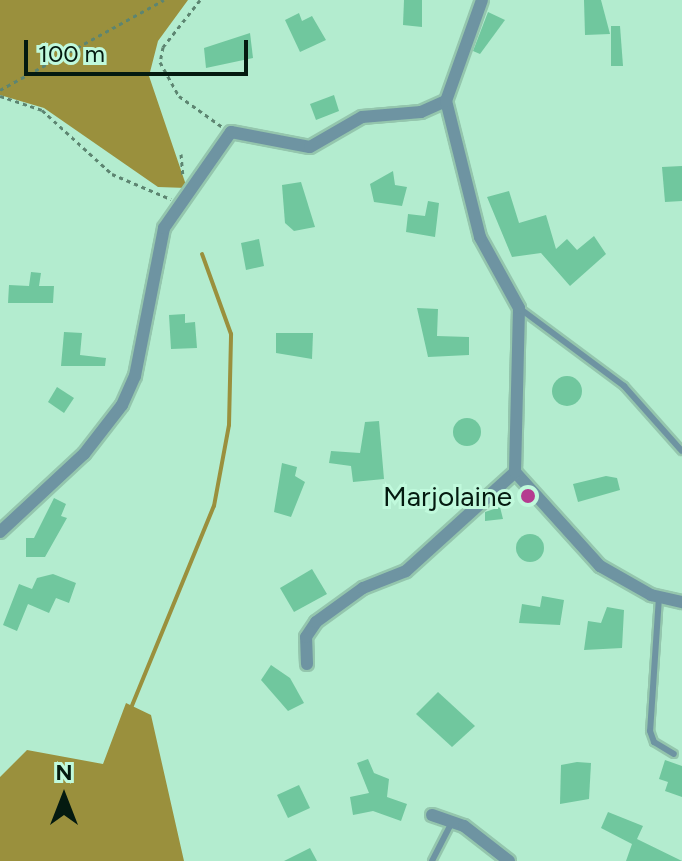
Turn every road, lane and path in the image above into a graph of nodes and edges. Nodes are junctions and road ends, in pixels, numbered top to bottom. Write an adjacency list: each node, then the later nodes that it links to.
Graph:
1 (164, 0): 4 (path)
2 (200, 0): 6 (path)
3 (482, 0): 5 (street)
4 (0, 93): 9 (path)
5 (446, 101): 6 (street); 10 (street)
6 (231, 132): 9 (street)
7 (181, 154): 8 (path)
8 (178, 160)
9 (182, 210): 13 (street)
10 (519, 308): 11 (lane); 12 (street)
11 (682, 451)
12 (515, 472): 14 (street); 16 (street)
13 (0, 532)
14 (659, 597): 15 (street); 17 (lane)
15 (682, 602)
16 (307, 664)
17 (674, 754)
18 (432, 815): 19 (street)
19 (452, 822): 20 (lane); 21 (street)
20 (432, 861)
21 (509, 861)

